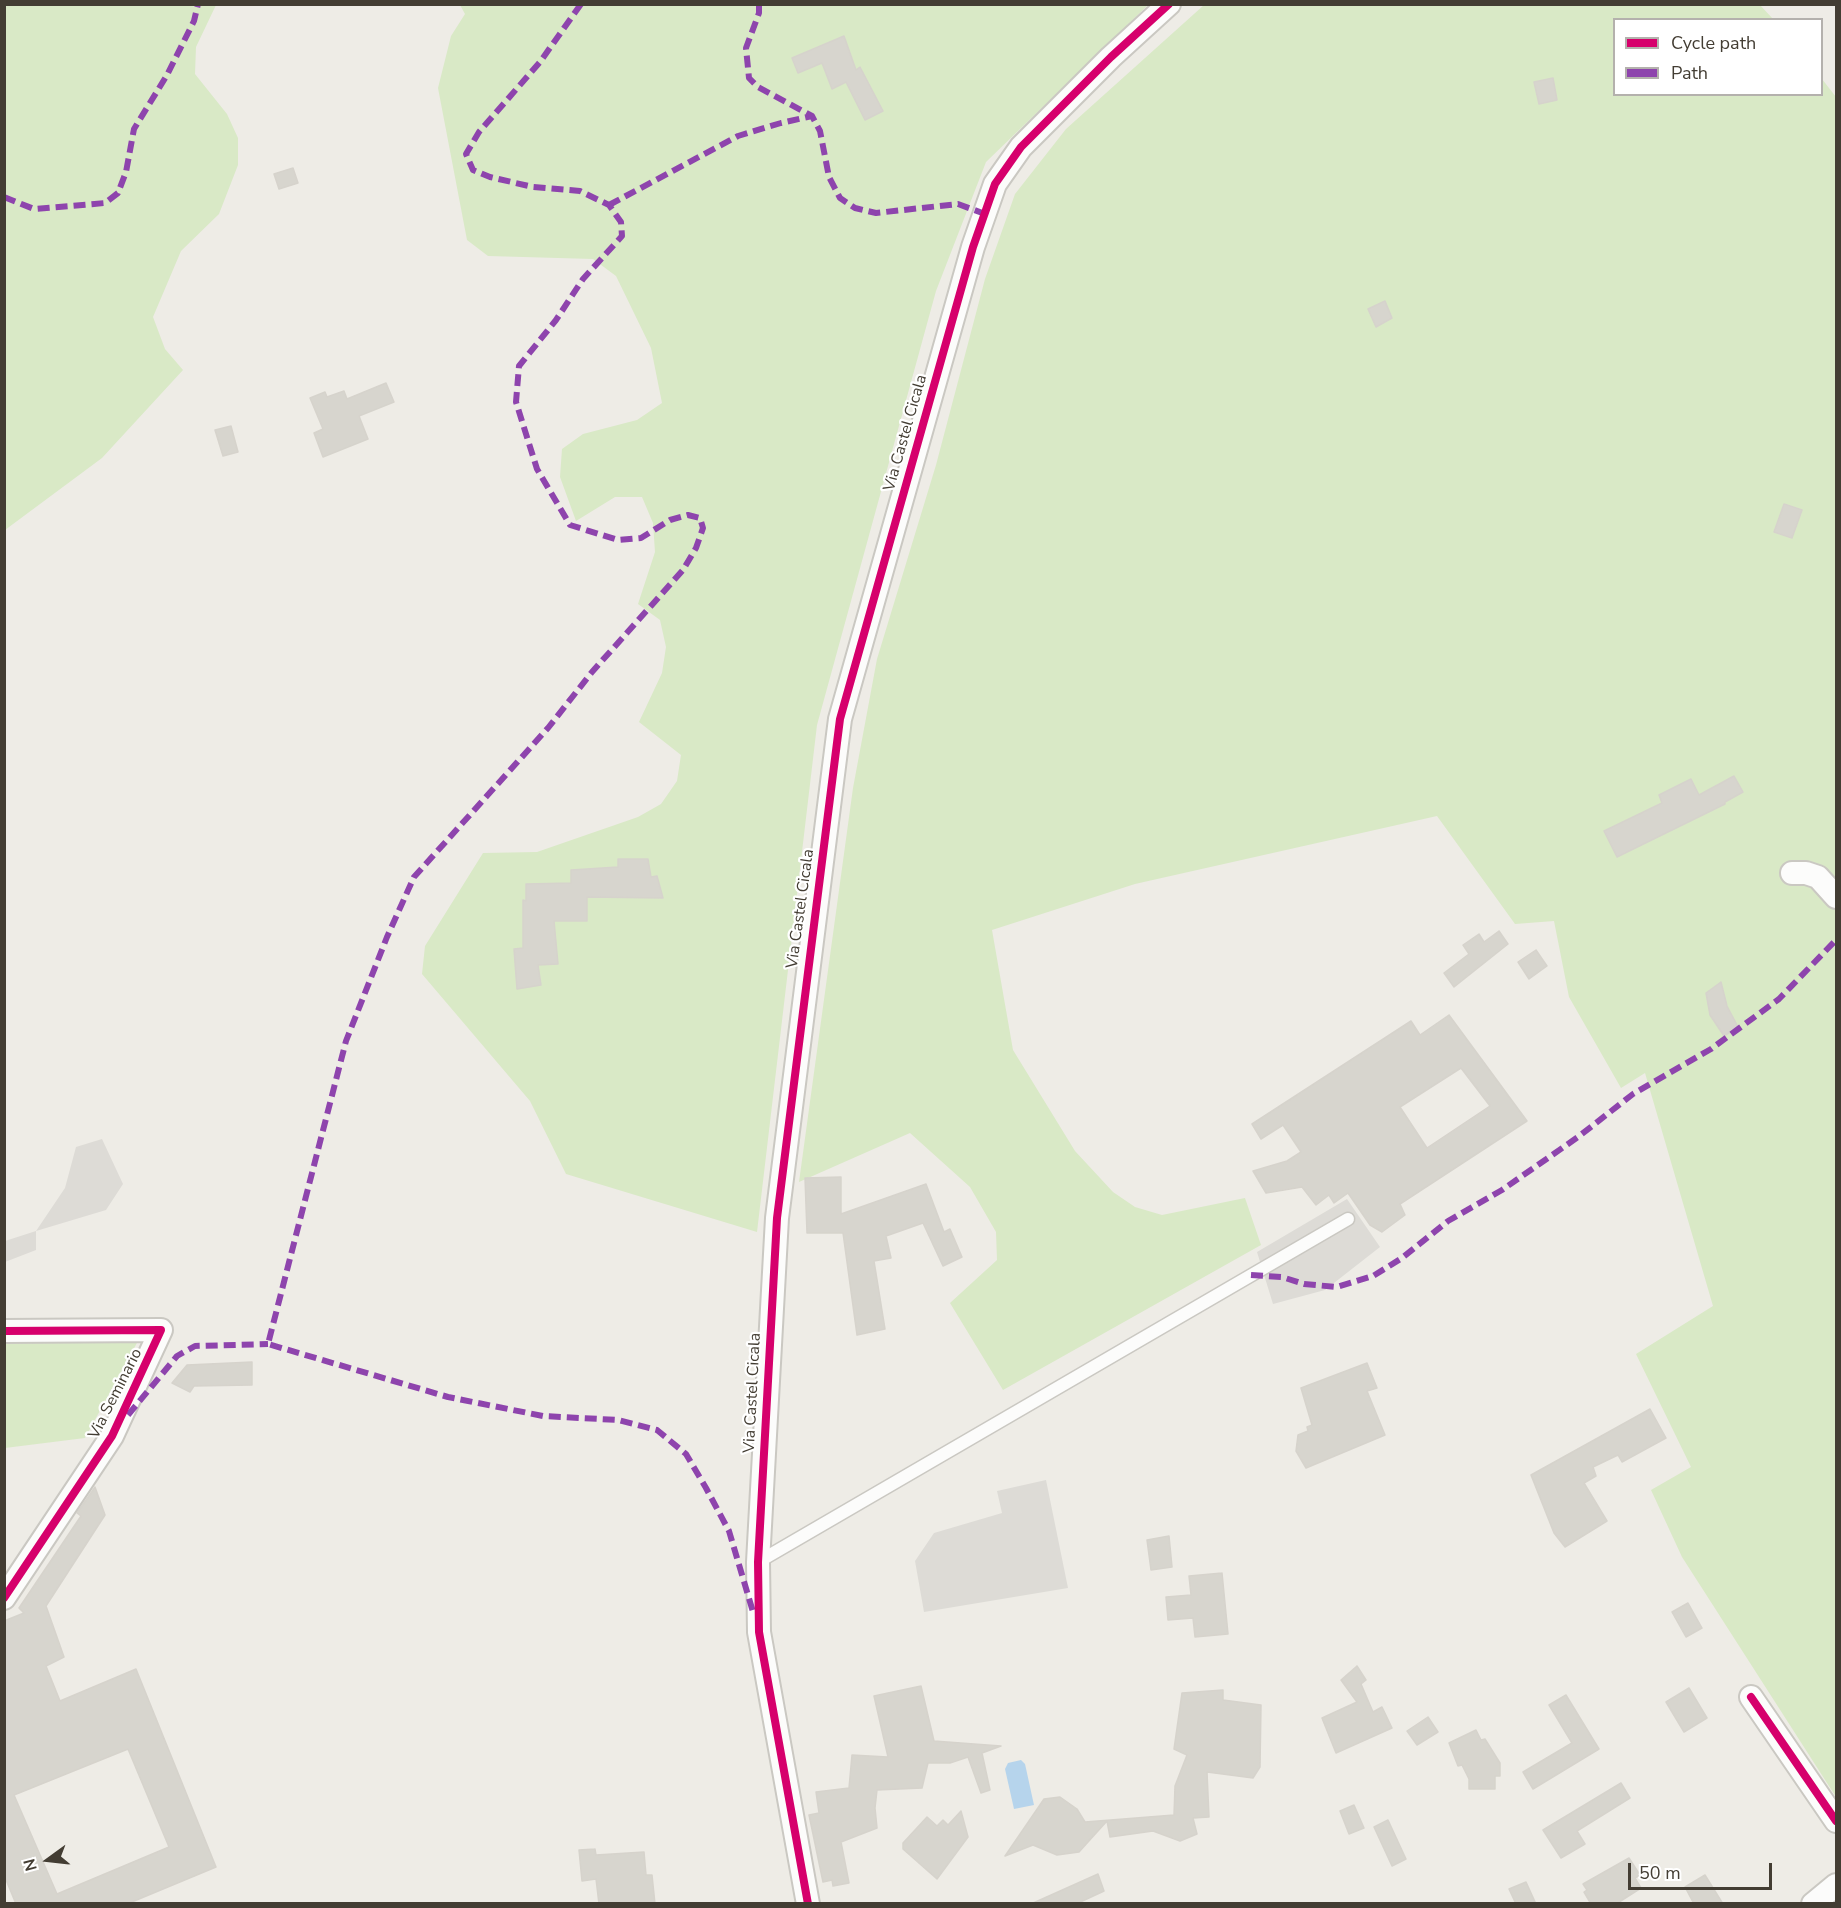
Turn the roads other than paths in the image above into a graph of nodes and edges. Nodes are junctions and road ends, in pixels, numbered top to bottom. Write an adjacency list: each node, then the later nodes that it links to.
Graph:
1 (1169, 4): 6 (street, Via Castel Cicala)
2 (1792, 873): 3 (street)
3 (1836, 897)
4 (1348, 1219): 6 (lane)
5 (4, 1331): 7 (street, Via Seminario)
6 (758, 1562): 11 (street, Via Castel Cicala)
7 (4, 1598)
8 (1751, 1697): 9 (street)
9 (1836, 1821)
10 (1836, 1885): 12 (street)
11 (808, 1904)
12 (1813, 1904)

